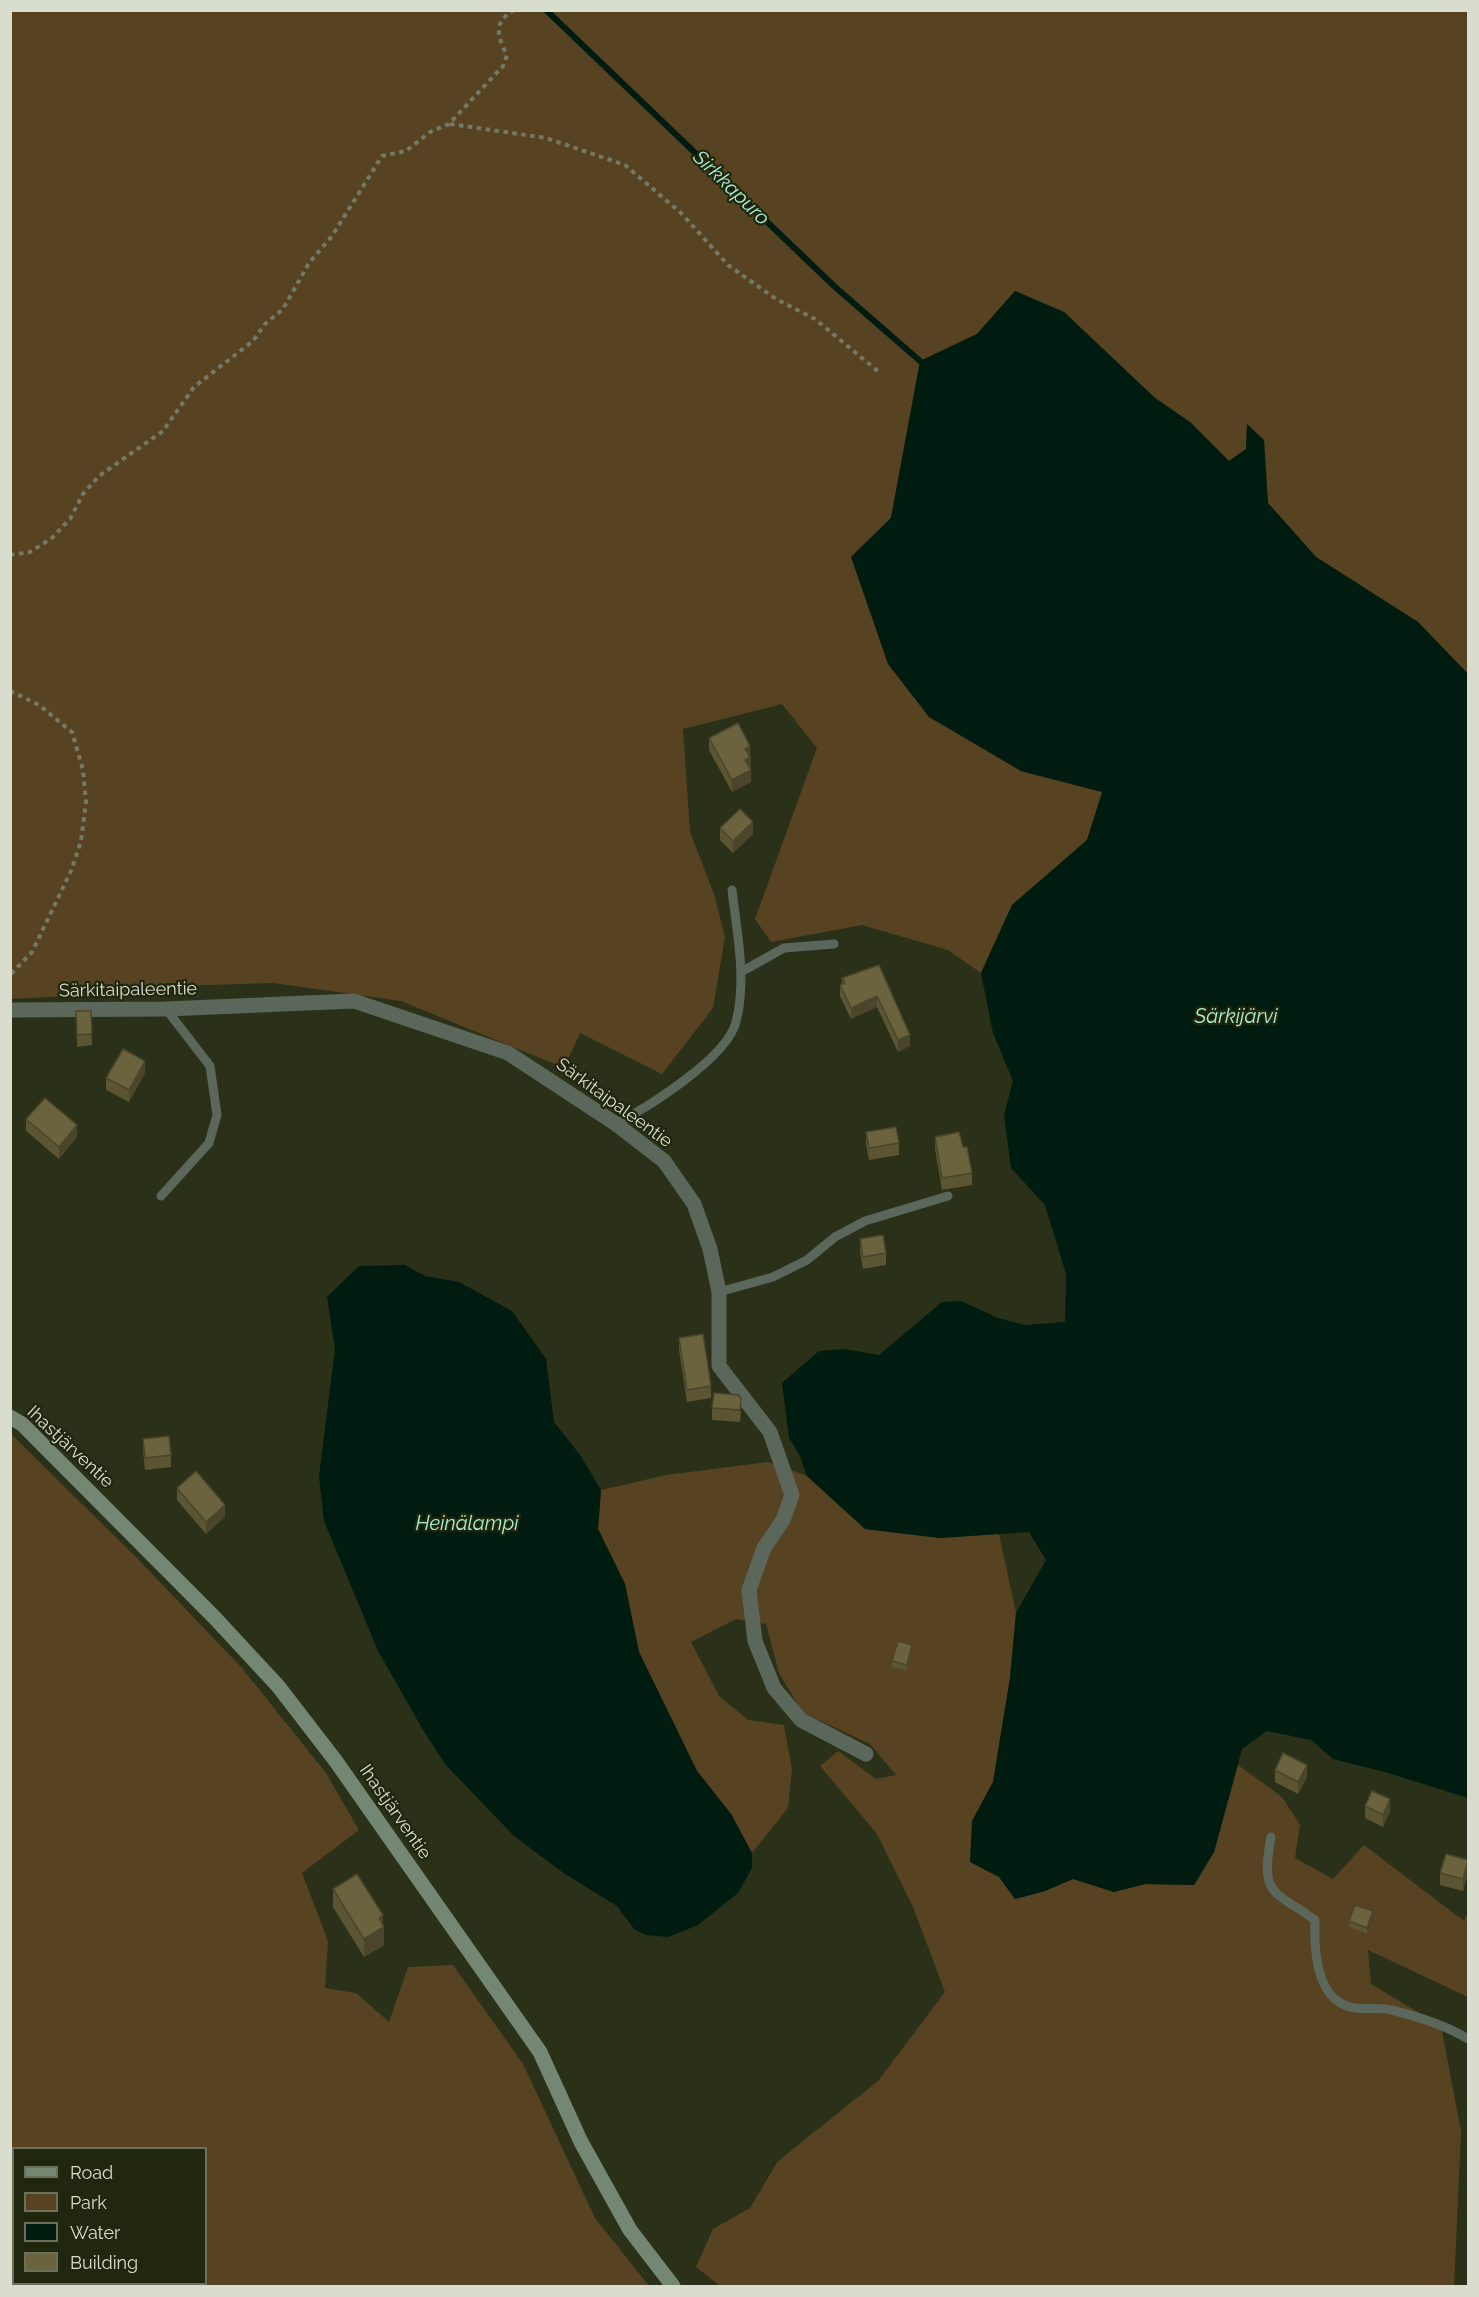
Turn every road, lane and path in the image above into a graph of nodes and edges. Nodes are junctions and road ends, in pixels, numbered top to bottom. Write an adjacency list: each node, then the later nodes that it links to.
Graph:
1 (514, 10): 2 (path)
2 (449, 124): 3 (path); 4 (path)
3 (880, 373)
4 (10, 555)
5 (10, 692): 9 (path)
6 (732, 890): 8 (lane)
7 (834, 944): 8 (lane)
8 (741, 972): 12 (lane)
9 (10, 975)
10 (10, 1010): 11 (street, Särkitaipaleentie)
11 (166, 1010): 12 (street, Särkitaipaleentie); 13 (lane)
12 (616, 1124): 15 (street, Särkitaipaleentie)
13 (161, 1196)
14 (948, 1196): 15 (lane)
15 (719, 1292): 17 (street, Särkitaipaleentie)
16 (10, 1417): 20 (street, Ihastjärventie)
17 (866, 1754)
18 (1271, 1837): 19 (lane)
19 (1468, 2039)
20 (673, 2286)

